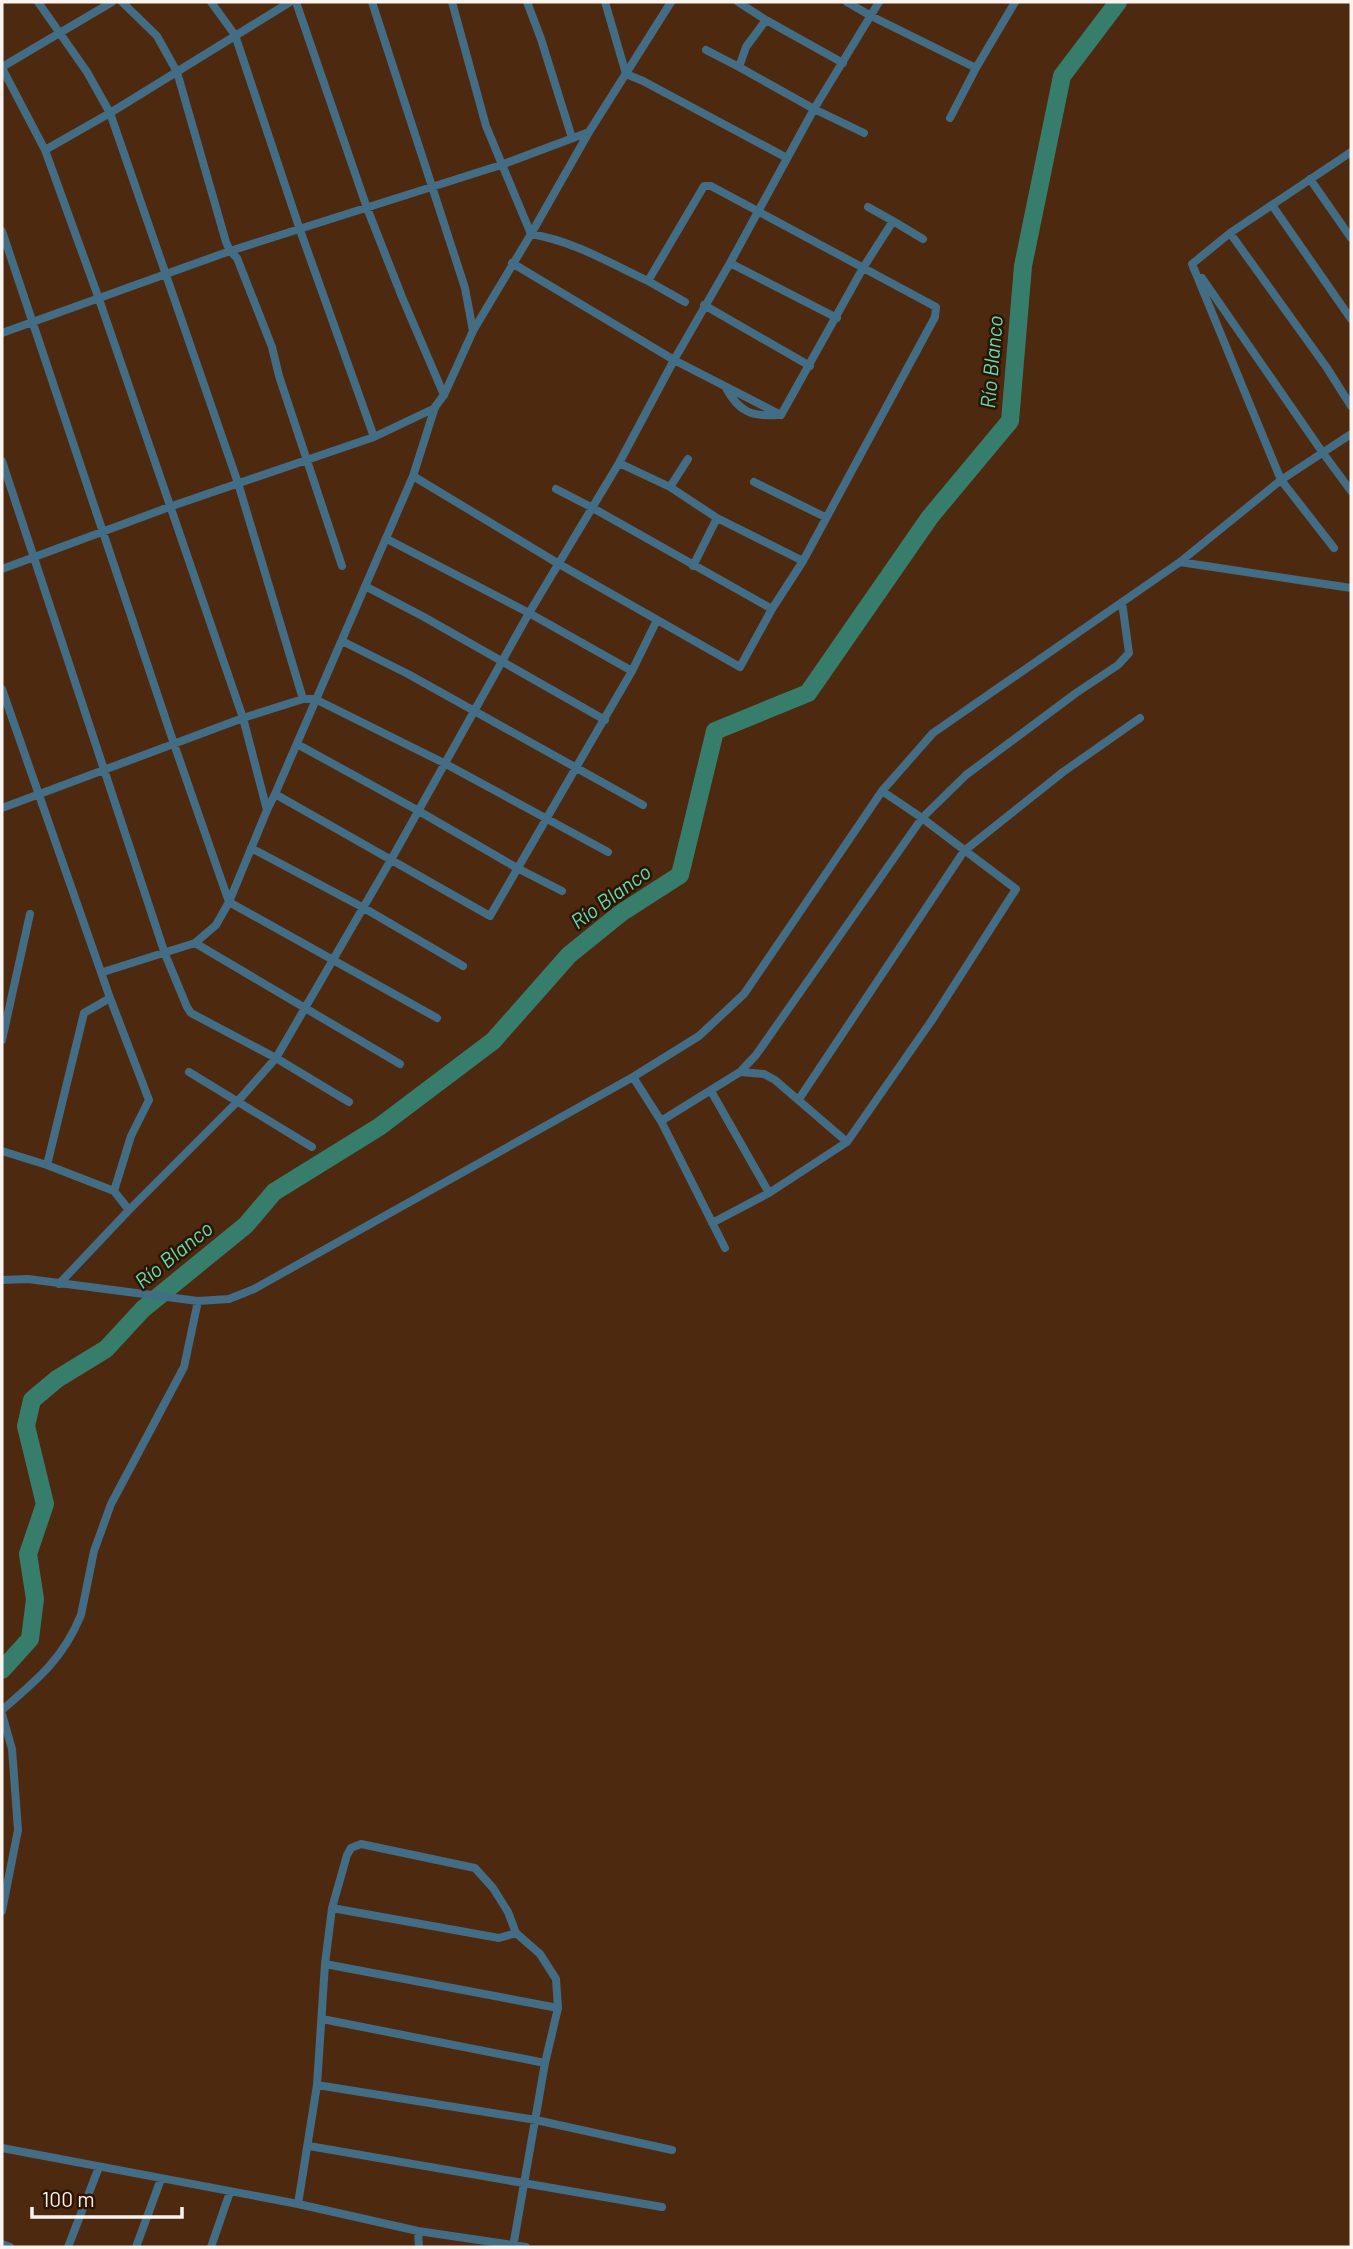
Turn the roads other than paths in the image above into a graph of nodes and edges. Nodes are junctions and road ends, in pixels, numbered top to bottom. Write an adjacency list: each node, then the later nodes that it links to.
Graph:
1 (38, 2): 18 (street)
2 (112, 2): 18 (street)
3 (122, 2): 25 (street)
4 (211, 2): 19 (street)
5 (290, 2): 19 (street)
6 (296, 2): 41 (street)
7 (372, 2): 38 (street)
8 (452, 2): 36 (street)
9 (527, 2): 32 (street)
10 (605, 2): 26 (street)
11 (671, 2): 26 (street)
12 (738, 2): 17 (street)
13 (847, 2): 16 (street)
14 (879, 2): 16 (street)
15 (1015, 2): 24 (street)
16 (871, 16): 21 (street); 24 (street)
17 (766, 20): 21 (street); 23 (street)
18 (60, 34): 22 (street); 28 (street)
19 (235, 36): 25 (street); 45 (street)
20 (706, 50): 23 (street)
21 (843, 63): 27 (street)
22 (2, 67): 33 (street)
23 (739, 67): 27 (street)
24 (976, 68): 29 (street)
25 (177, 72): 28 (street); 50 (street)
26 (626, 74): 30 (street); 35 (street)
27 (814, 109): 31 (street); 35 (street)
28 (110, 113): 33 (street); 55 (street)
29 (950, 118)
30 (589, 132): 32 (street); 47 (street)
31 (864, 134)
32 (572, 138): 36 (street)
33 (45, 150): 57 (street)
34 (1351, 154): 37 (street)
35 (787, 159): 42 (street)
36 (501, 165): 38 (street); 47 (street)
37 (1310, 179): 39 (street); 48 (street)
38 (432, 187): 41 (street); 59 (street)
39 (1272, 205): 46 (street); 63 (street)
40 (868, 207): 43 (street)
41 (367, 208): 45 (street); 69 (street)
42 (758, 210): 51 (street); 54 (street); 56 (street)
43 (893, 221): 49 (street); 54 (street)
44 (2, 230): 64 (street)
45 (300, 230): 50 (street); 73 (street)
46 (1230, 233): 53 (street); 70 (street)
47 (531, 234): 52 (street); 56 (street)
48 (1351, 238)
49 (923, 239)
50 (230, 251): 55 (street); 76 (street)
51 (730, 263): 60 (street); 62 (street)
52 (512, 264): 61 (street); 67 (street)
53 (1192, 264): 74 (street); 80 (street)
54 (863, 268): 62 (street); 88 (street)
55 (166, 274): 57 (street); 82 (street)
56 (648, 281): 58 (street)
57 (99, 299): 64 (street); 86 (street)
58 (685, 302)
59 (468, 304): 61 (street); 65 (street)
60 (704, 305): 67 (street); 68 (street)
61 (486, 309): 65 (street)
62 (837, 318): 68 (street)
63 (1351, 319)
64 (34, 322): 66 (street); 90 (street)
65 (473, 331): 69 (street)
66 (2, 333)
67 (674, 360): 68 (street); 78 (street)
68 (810, 366)
69 (444, 395): 71 (street)
70 (1351, 406)
71 (435, 407): 73 (street); 79 (street)
72 (1351, 434): 74 (street)
73 (374, 437): 76 (street)
74 (1323, 453): 80 (street); 85 (street)
75 (688, 459): 83 (street)
76 (306, 460): 82 (street); 97 (street)
77 (2, 461): 93 (street)
78 (619, 463): 83 (street); 87 (street)
79 (413, 476): 91 (street); 96 (street)
80 (1282, 480): 92 (street); 95 (street)
81 (754, 482): 88 (street)
82 (237, 484): 86 (street); 110 (street)
83 (670, 487): 89 (street)
84 (556, 489): 87 (street)
85 (1351, 491)
86 (172, 506): 90 (street); 113 (street)
87 (592, 507): 96 (street); 98 (street)
88 (825, 517): 94 (street)
89 (717, 518): 94 (street); 98 (street)
90 (103, 531): 93 (street); 116 (street)
91 (387, 539): 100 (street); 104 (street)
92 (1334, 548)
93 (33, 557): 99 (street); 119 (street)
94 (803, 561): 103 (street)
95 (1180, 562): 101 (street); 102 (street)
96 (559, 564): 104 (street); 105 (street)
97 (342, 566)
98 (693, 566): 103 (street)
99 (2, 569)
100 (365, 586): 106 (street); 107 (street)
101 (1351, 588)
102 (1122, 602): 121 (street); 128 (street)
103 (772, 610): 105 (street)
104 (529, 613): 107 (street); 108 (street)
105 (657, 620): 108 (street)
106 (342, 641): 111 (street); 112 (street)
107 (501, 662): 112 (street); 115 (street)
108 (632, 671): 115 (street)
109 (2, 689): 122 (street)
110 (303, 699): 111 (street); 113 (street)
111 (315, 699): 117 (street); 118 (street)
112 (475, 710): 118 (street); 120 (street)
113 (243, 718): 116 (street); 126 (street)
114 (1140, 718): 131 (street)
115 (605, 720): 120 (street)
116 (174, 744): 119 (street); 136 (street)
117 (297, 744): 123 (street); 127 (street)
118 (444, 763): 127 (street); 129 (street)
119 (103, 769): 122 (street); 140 (street)
120 (576, 769): 124 (street); 129 (street)
121 (882, 791): 128 (street); 152 (street)
122 (37, 793): 125 (street); 143 (street)
123 (275, 794): 126 (street); 133 (street)
124 (643, 805)
125 (2, 808)
126 (267, 810): 130 (street)
127 (418, 810): 133 (street); 134 (street)
128 (922, 818): 131 (street); 151 (street)
129 (545, 819): 132 (street); 134 (street)
130 (251, 848): 136 (street); 137 (street)
131 (964, 851): 154 (street); 158 (street)
132 (608, 852)
133 (392, 858): 134 (street); 137 (street)
134 (517, 868): 135 (street)
135 (562, 891)
136 (229, 902): 139 (street); 141 (street)
137 (364, 908): 141 (street); 142 (street)
138 (30, 914): 147 (street)
139 (195, 943): 140 (street); 145 (street)
140 (165, 954): 143 (street); 148 (street)
141 (334, 959): 145 (street); 146 (street)
142 (463, 966)
143 (103, 972): 144 (street)
144 (110, 998): 161 (street); 162 (street)
145 (305, 1009): 148 (street); 149 (street)
146 (437, 1018)
147 (2, 1040)
148 (276, 1058): 155 (street); 156 (street)
149 (400, 1064)
150 (189, 1072): 155 (street)
151 (740, 1072): 153 (street); 154 (street)
152 (633, 1077): 157 (street); 169 (street)
153 (710, 1091): 157 (street); 163 (street)
154 (799, 1099): 158 (street)
155 (238, 1101): 159 (street); 164 (street)
156 (349, 1102)
157 (661, 1121): 165 (street)
158 (847, 1142): 163 (street)
159 (312, 1147)
160 (2, 1152): 161 (street)
161 (47, 1165): 162 (street)
162 (114, 1191): 164 (street)
163 (769, 1194): 165 (street)
164 (129, 1210): 168 (street)
165 (712, 1223): 166 (street)
166 (725, 1248)
167 (2, 1280): 168 (street)
168 (60, 1284): 169 (street)
169 (198, 1301): 170 (street)
170 (2, 1712): 172 (street)
171 (332, 1908): 173 (street); 173 (street); 174 (street)
172 (2, 1912)
173 (516, 1933): 175 (street)
174 (325, 1964): 175 (street); 176 (street)
175 (558, 2008): 177 (street)
176 (322, 2019): 177 (street); 178 (street)
177 (545, 2063): 179 (street)
178 (317, 2085): 179 (street); 180 (street)
179 (536, 2120): 182 (street); 185 (street)
180 (309, 2146): 185 (street); 187 (street)
181 (2, 2148): 183 (street)
182 (672, 2150)
183 (99, 2166): 184 (street); 193 (street)
184 (161, 2179): 186 (street); 194 (street)
185 (524, 2182): 188 (street); 191 (street)
186 (230, 2192): 187 (street); 195 (street)
187 (298, 2204): 189 (street)
188 (662, 2207)
189 (418, 2231): 191 (street); 196 (street)
190 (2, 2244): 192 (street)
191 (513, 2246): 197 (street)
192 (10, 2247)
193 (68, 2247)
194 (136, 2247)
195 (211, 2247)
196 (419, 2247)
197 (526, 2247)

